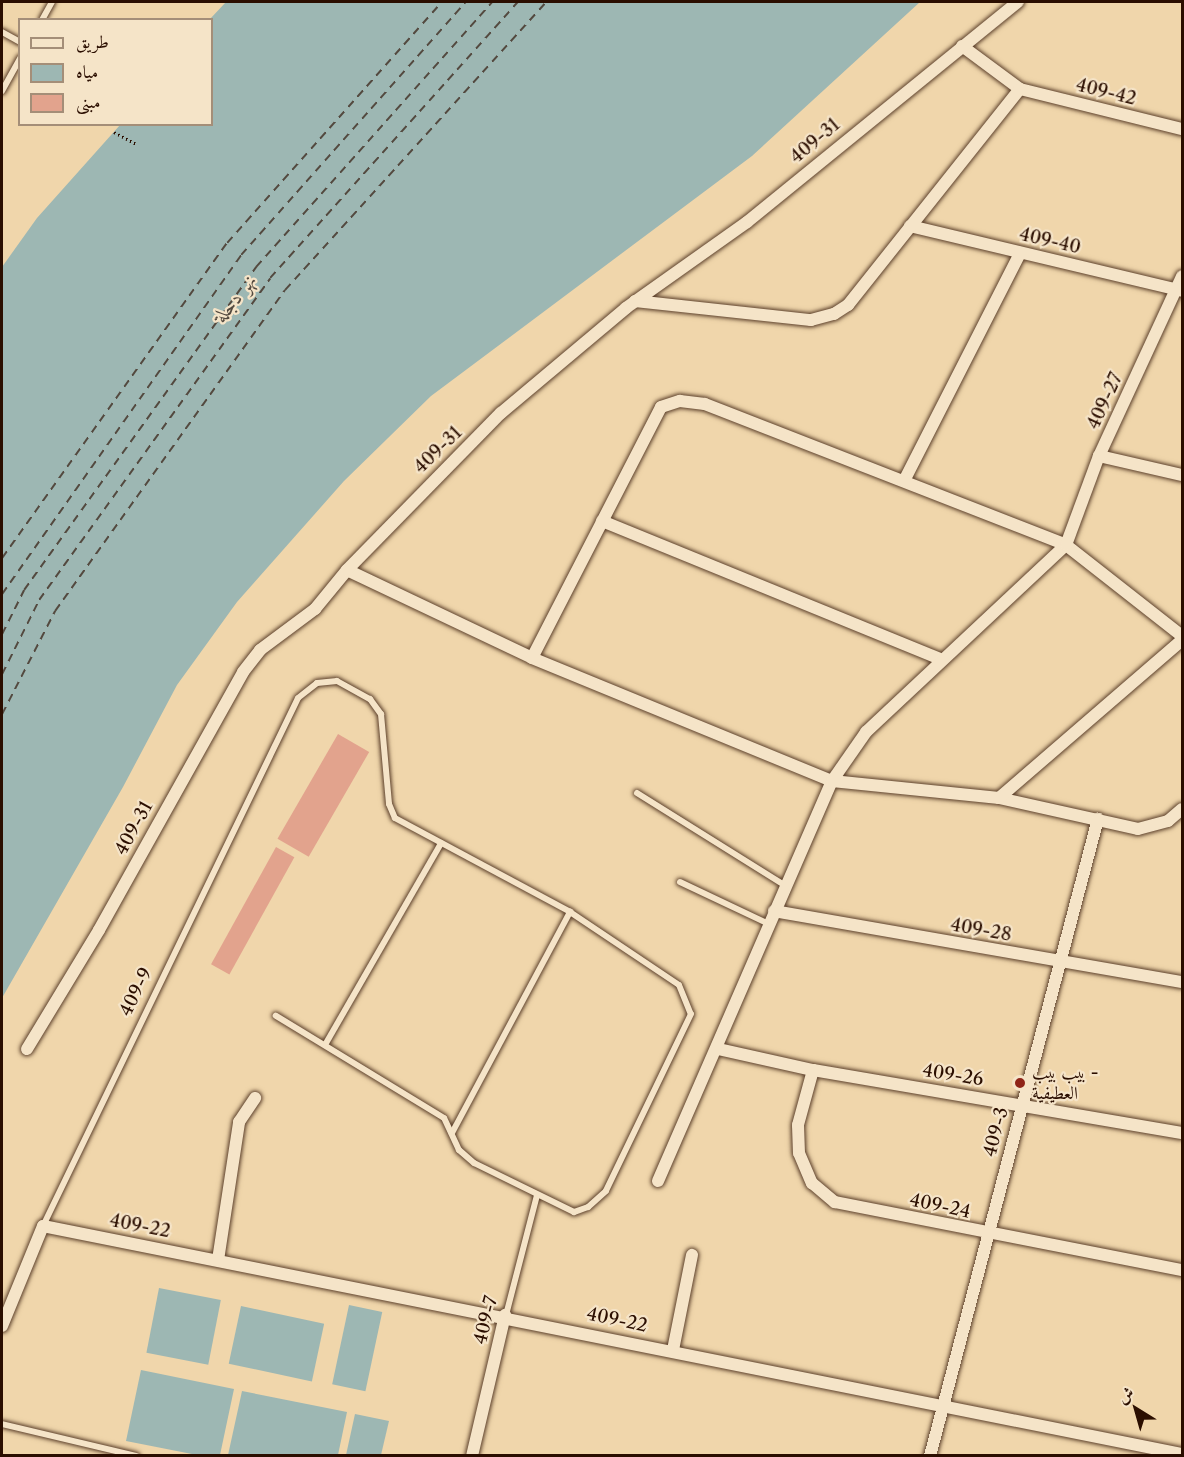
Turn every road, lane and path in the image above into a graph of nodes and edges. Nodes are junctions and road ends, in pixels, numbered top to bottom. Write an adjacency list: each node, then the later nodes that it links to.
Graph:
1 (52, 2): 3 (lane)
2 (1018, 2): 6 (street, 409-31)
3 (43, 18)
4 (2, 32): 5 (lane)
5 (18, 41)
6 (962, 46): 8 (street); 17 (street, 409-31)
7 (18, 62): 9 (lane)
8 (1020, 89): 10 (street, 409-42); 13 (street)
9 (2, 91)
10 (1182, 129)
11 (114, 132): 12 (path)
12 (137, 144)
13 (910, 226): 14 (street, 409-40); 17 (street)
14 (1020, 253): 16 (street, 409-40); 20 (street)
15 (1182, 276): 16 (street, 409-27)
16 (1179, 291): 18 (street, 409-27)
17 (635, 301): 23 (street, 409-31)
18 (1100, 456): 19 (street); 22 (street, 409-27)
19 (1182, 475)
20 (904, 479): 21 (street); 22 (street)
21 (602, 521): 25 (street); 26 (street)
22 (1066, 544): 24 (street); 26 (street)
23 (346, 570): 25 (street); 42 (street, 409-31)
24 (1182, 638): 29 (street)
25 (531, 658): 27 (street)
26 (941, 659): 27 (street)
27 (832, 782): 29 (street); 34 (street)
28 (637, 793): 34 (lane)
29 (999, 798): 31 (street)
30 (1182, 809): 31 (street)
31 (1098, 819): 38 (street, 409-3)
32 (441, 843): 36 (lane); 41 (lane); 51 (lane, 409-9)
33 (680, 882): 37 (lane)
34 (786, 886): 35 (street)
35 (774, 911): 37 (street); 38 (street, 409-28)
36 (570, 912): 47 (lane); 50 (lane)
37 (769, 924): 43 (street)
38 (1060, 962): 39 (street, 409-28); 46 (street, 409-3)
39 (1182, 982)
40 (276, 1016): 41 (lane)
41 (325, 1045): 47 (lane)
42 (27, 1049)
43 (718, 1049): 44 (street, 409-26); 49 (street)
44 (813, 1070): 46 (street, 409-26); 52 (street, 409-24)
45 (255, 1098): 54 (street)
46 (1022, 1104): 48 (street, 409-26); 52 (street, 409-3)
47 (452, 1133): 50 (lane)
48 (1182, 1133)
49 (658, 1180)
50 (537, 1194): 56 (lane, 409-7)
51 (43, 1226): 54 (street, 409-22); 57 (street, 409-9)
52 (988, 1235): 55 (street, 409-24); 59 (street, 409-3)
53 (692, 1255): 58 (street)
54 (218, 1260): 56 (street, 409-22)
55 (1182, 1270)
56 (506, 1316): 58 (street, 409-22); 63 (street, 409-7)
57 (2, 1326)
58 (673, 1350): 59 (street, 409-22)
59 (943, 1406): 61 (street, 409-22); 64 (street, 409-3)
60 (2, 1424): 62 (lane)
61 (1182, 1454)
62 (136, 1455)
63 (472, 1455)
64 (930, 1455)

